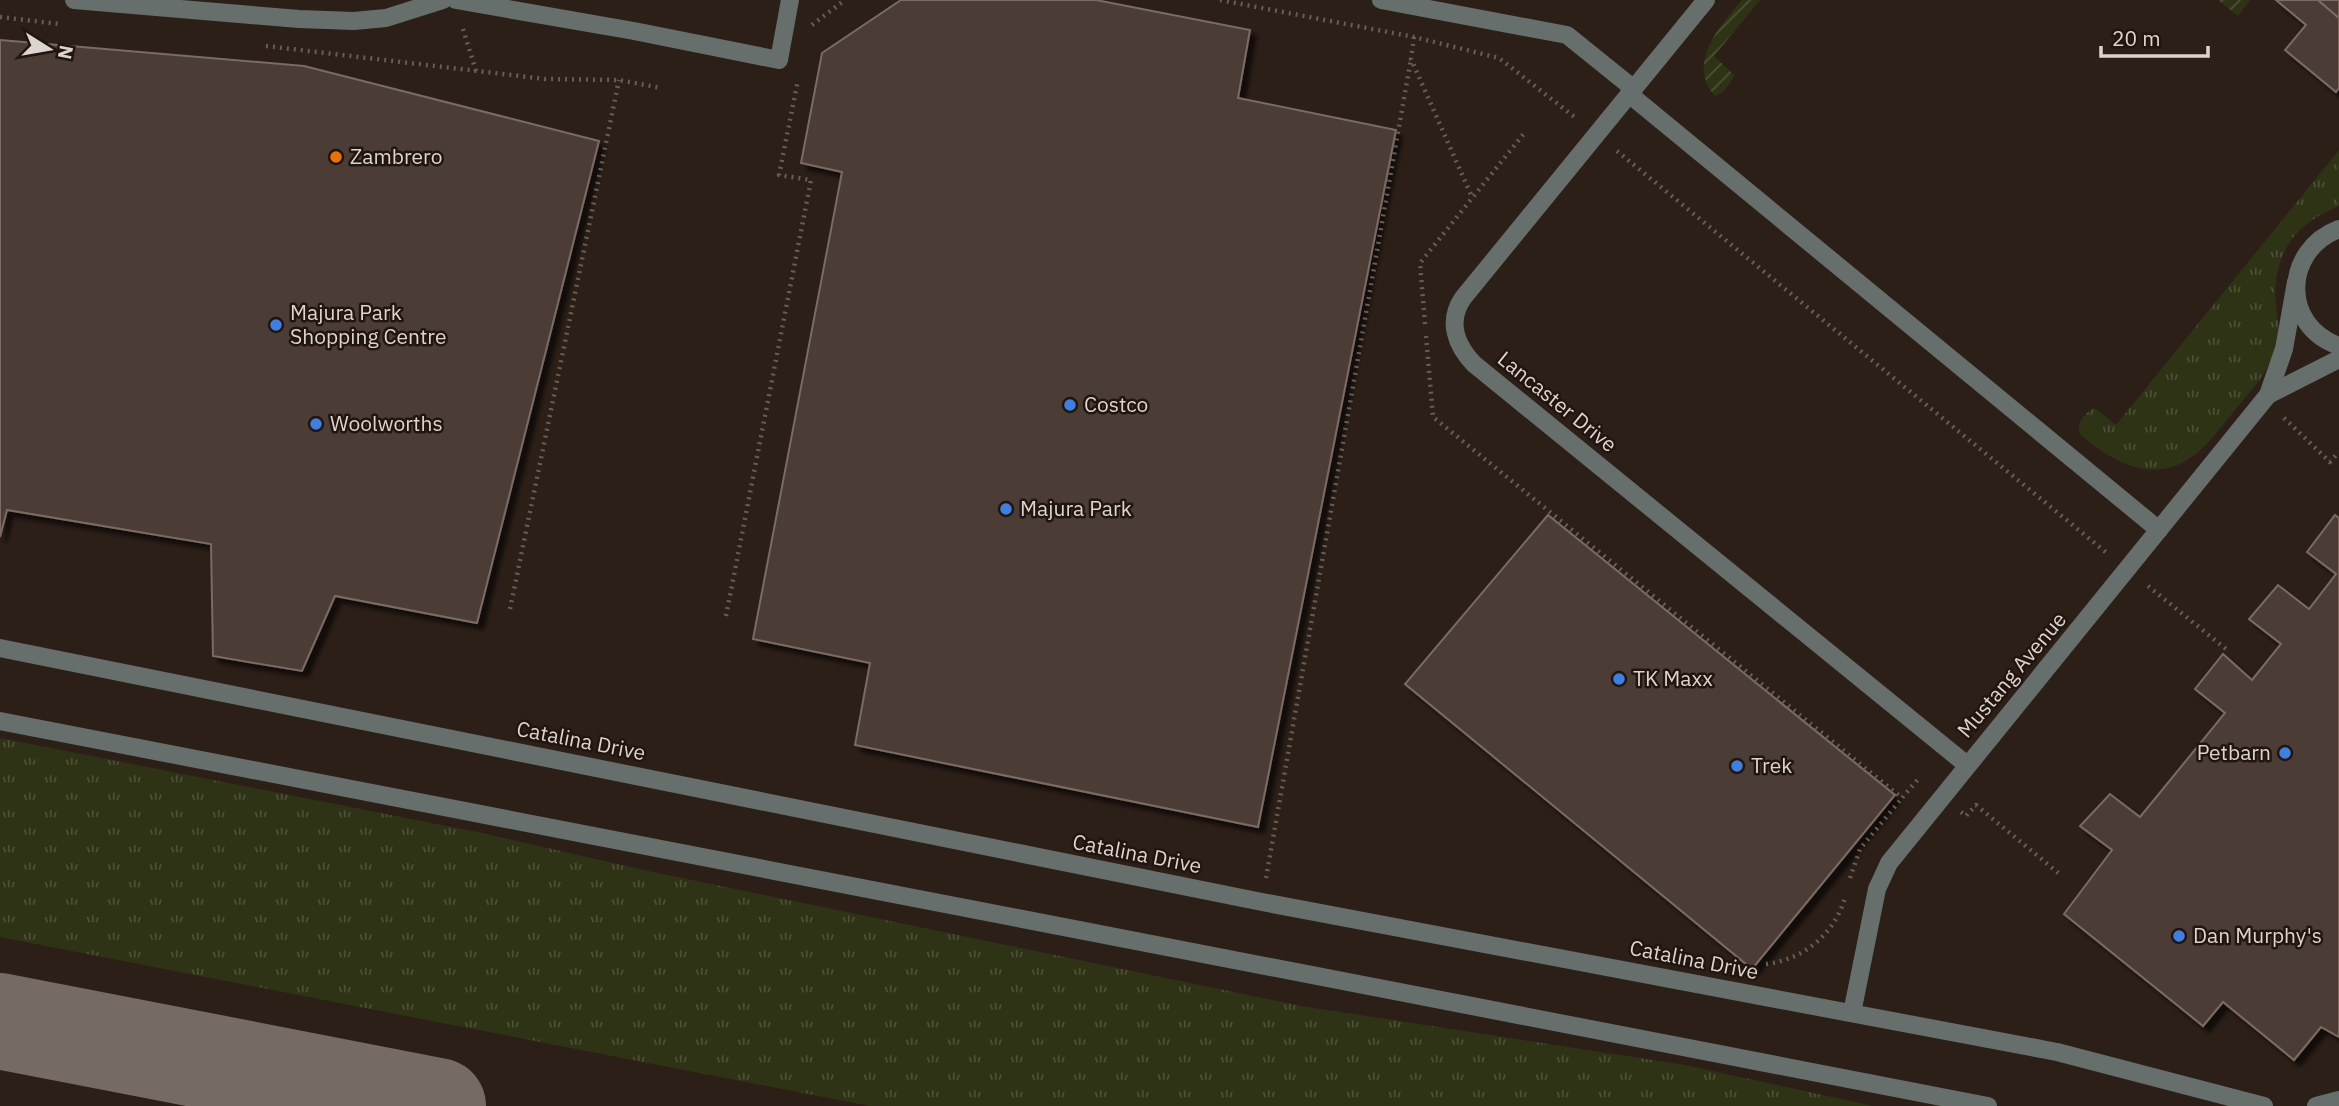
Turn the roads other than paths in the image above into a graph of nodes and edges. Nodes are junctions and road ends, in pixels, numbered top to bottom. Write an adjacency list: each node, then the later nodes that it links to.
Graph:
1 (74, 0): 2 (street)
2 (443, 0)
3 (790, 0): 6 (street)
4 (1381, 0): 7 (street)
5 (1706, 0): 7 (street, Lancaster Drive)
6 (460, 1)
7 (1631, 92): 13 (street); 16 (street, Lancaster Drive)
8 (2336, 229): 9 (street, Mustang Avenue)
9 (2296, 282): 10 (street); 12 (street, Mustang Avenue)
10 (2339, 346)
11 (2339, 359): 12 (street, Mustang Avenue)
12 (2268, 395): 13 (street, Mustang Avenue)
13 (2159, 530): 16 (street, Mustang Avenue)
14 (0, 648): 17 (street, Catalina Drive)
15 (0, 721): 19 (street)
16 (1967, 765): 17 (street, Mustang Avenue)
17 (1852, 1013): 20 (street, Catalina Drive)
18 (2339, 1100): 21 (street)
19 (1988, 1106)
20 (2264, 1106)
21 (2316, 1106)

